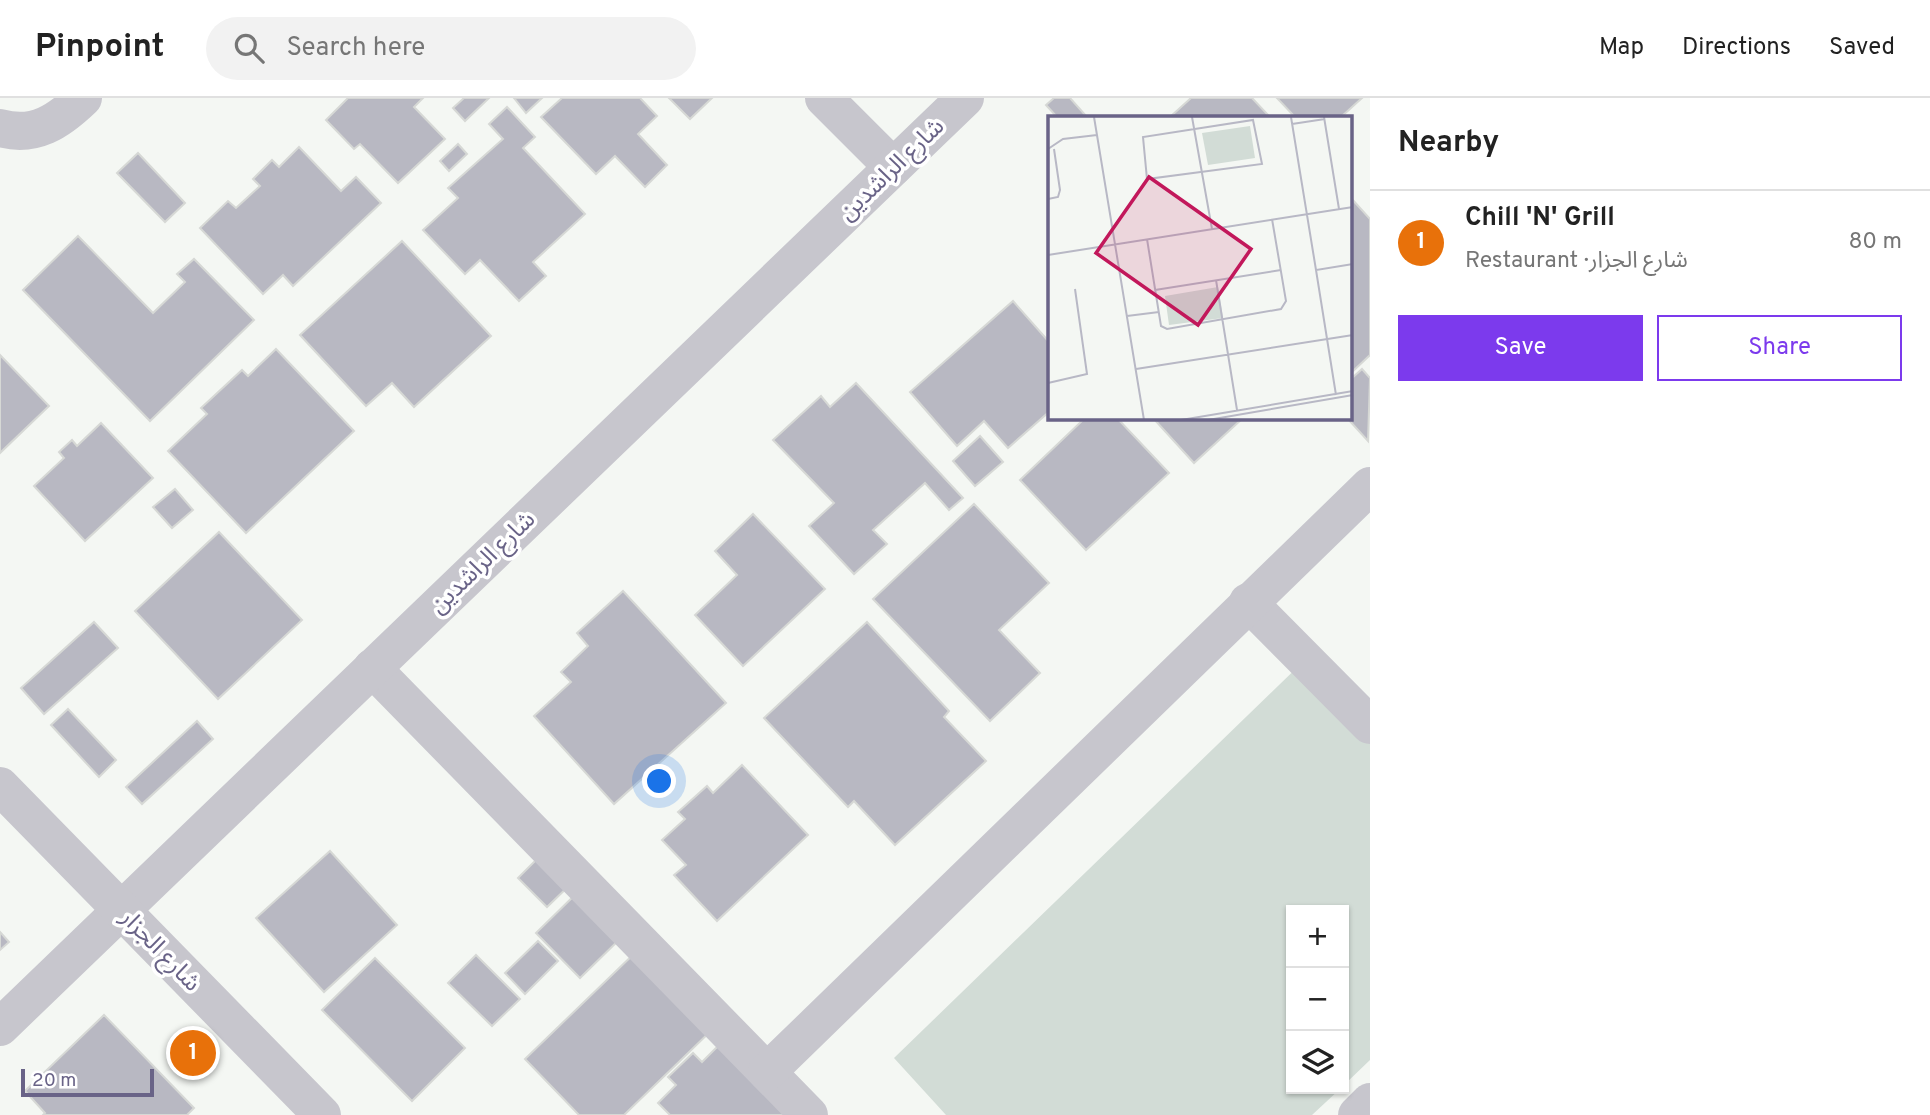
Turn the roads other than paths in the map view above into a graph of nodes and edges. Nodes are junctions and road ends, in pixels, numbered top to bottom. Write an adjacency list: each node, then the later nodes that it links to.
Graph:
1 (83, 98): 4 (street)
2 (824, 98): 5 (street)
3 (965, 98): 5 (street, شارع الراشدين)
4 (0, 128)
5 (893, 167): 8 (street, شارع الراشدين)
6 (1370, 486): 7 (street)
7 (1248, 602): 9 (street); 13 (street)
8 (372, 668): 11 (street, شارع الراشدين); 13 (street)
9 (1370, 725)
10 (0, 786): 11 (street, شارع الجزار)
11 (121, 908): 12 (street, شارع الراشدين); 15 (street, شارع الجزار)
12 (0, 1027)
13 (767, 1072): 16 (street)
14 (1370, 1102): 17 (street)
15 (322, 1115)
16 (810, 1115)
17 (1357, 1115)

